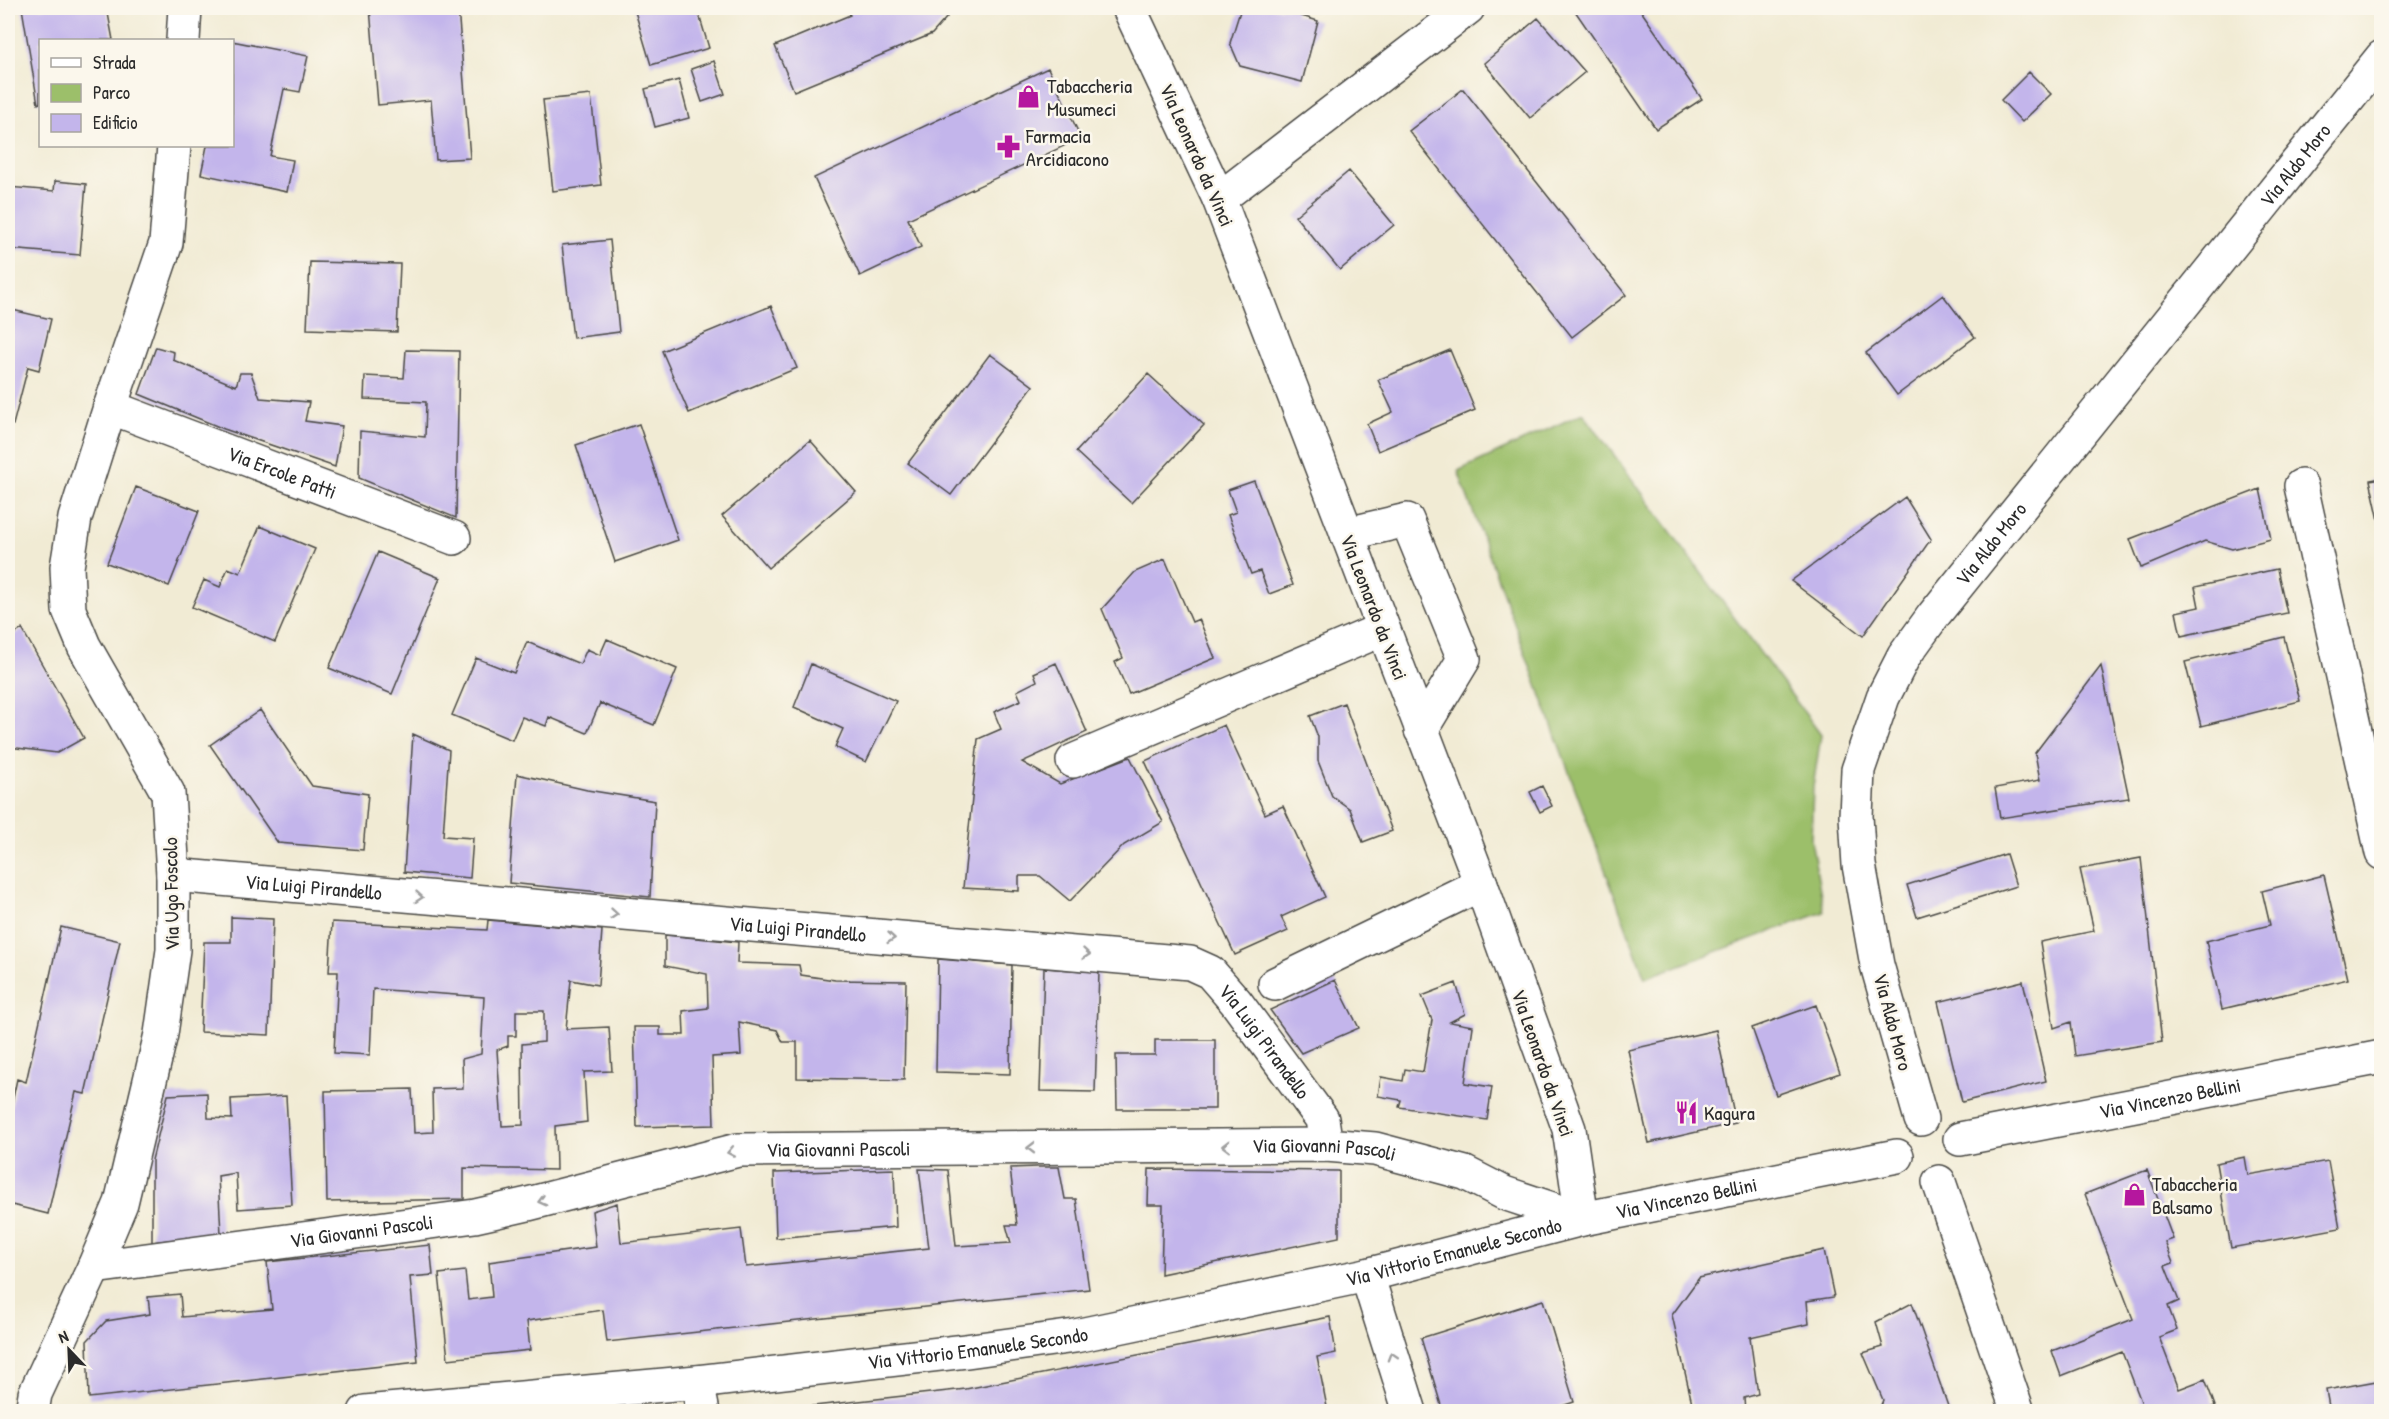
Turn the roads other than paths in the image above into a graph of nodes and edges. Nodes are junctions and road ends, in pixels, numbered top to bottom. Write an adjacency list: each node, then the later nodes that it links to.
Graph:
1 (185, 8): 4 (street)
2 (1129, 8): 7 (street, Via Leonardo da Vinci)
3 (1468, 8): 7 (street)
4 (183, 39)
5 (2382, 57): 20 (street, Via Aldo Moro)
6 (174, 147): 8 (street, Via Ugo Foscolo)
7 (1219, 199): 10 (street, Via Leonardo da Vinci)
8 (113, 396): 11 (street, Via Ercole Patti); 16 (street, Via Ugo Foscolo)
9 (2301, 486): 15 (street)
10 (1347, 534): 12 (street, Via Leonardo da Vinci); 13 (street)
11 (454, 538)
12 (1383, 629): 13 (street, Via Leonardo da Vinci); 14 (street)
13 (1421, 730): 17 (street, Via Leonardo da Vinci)
14 (1073, 761)
15 (2382, 853)
16 (173, 875): 22 (street, Via Luigi Pirandello, one-way to 22); 26 (street, Via Ugo Foscolo)
17 (1481, 884): 18 (street); 25 (street, Via Leonardo da Vinci)
18 (1275, 984)
19 (2382, 1057): 21 (street, Via Vincenzo Bellini)
20 (1921, 1119): 21 (street); 23 (street)
21 (1960, 1139): 24 (street)
22 (1326, 1145): 25 (street, Via Giovanni Pascoli); 26 (street, Via Giovanni Pascoli, one-way to 26)
23 (1897, 1156): 24 (street); 25 (street, Via Vincenzo Bellini)
24 (1939, 1182): 33 (street)
25 (1582, 1219): 27 (street, Via Vittorio Emanuele Secondo)
26 (94, 1267): 30 (street, Via Ugo Foscolo)
27 (1367, 1275): 28 (street, Via Vittorio Emanuele Secondo); 32 (street, one-way to 27)
28 (700, 1397): 29 (street, Via Vittorio Emanuele Secondo)
29 (579, 1401): 31 (street, Via Vittorio Emanuele Secondo)
30 (32, 1412)
31 (364, 1412)
32 (1410, 1412)
33 (2018, 1412)

